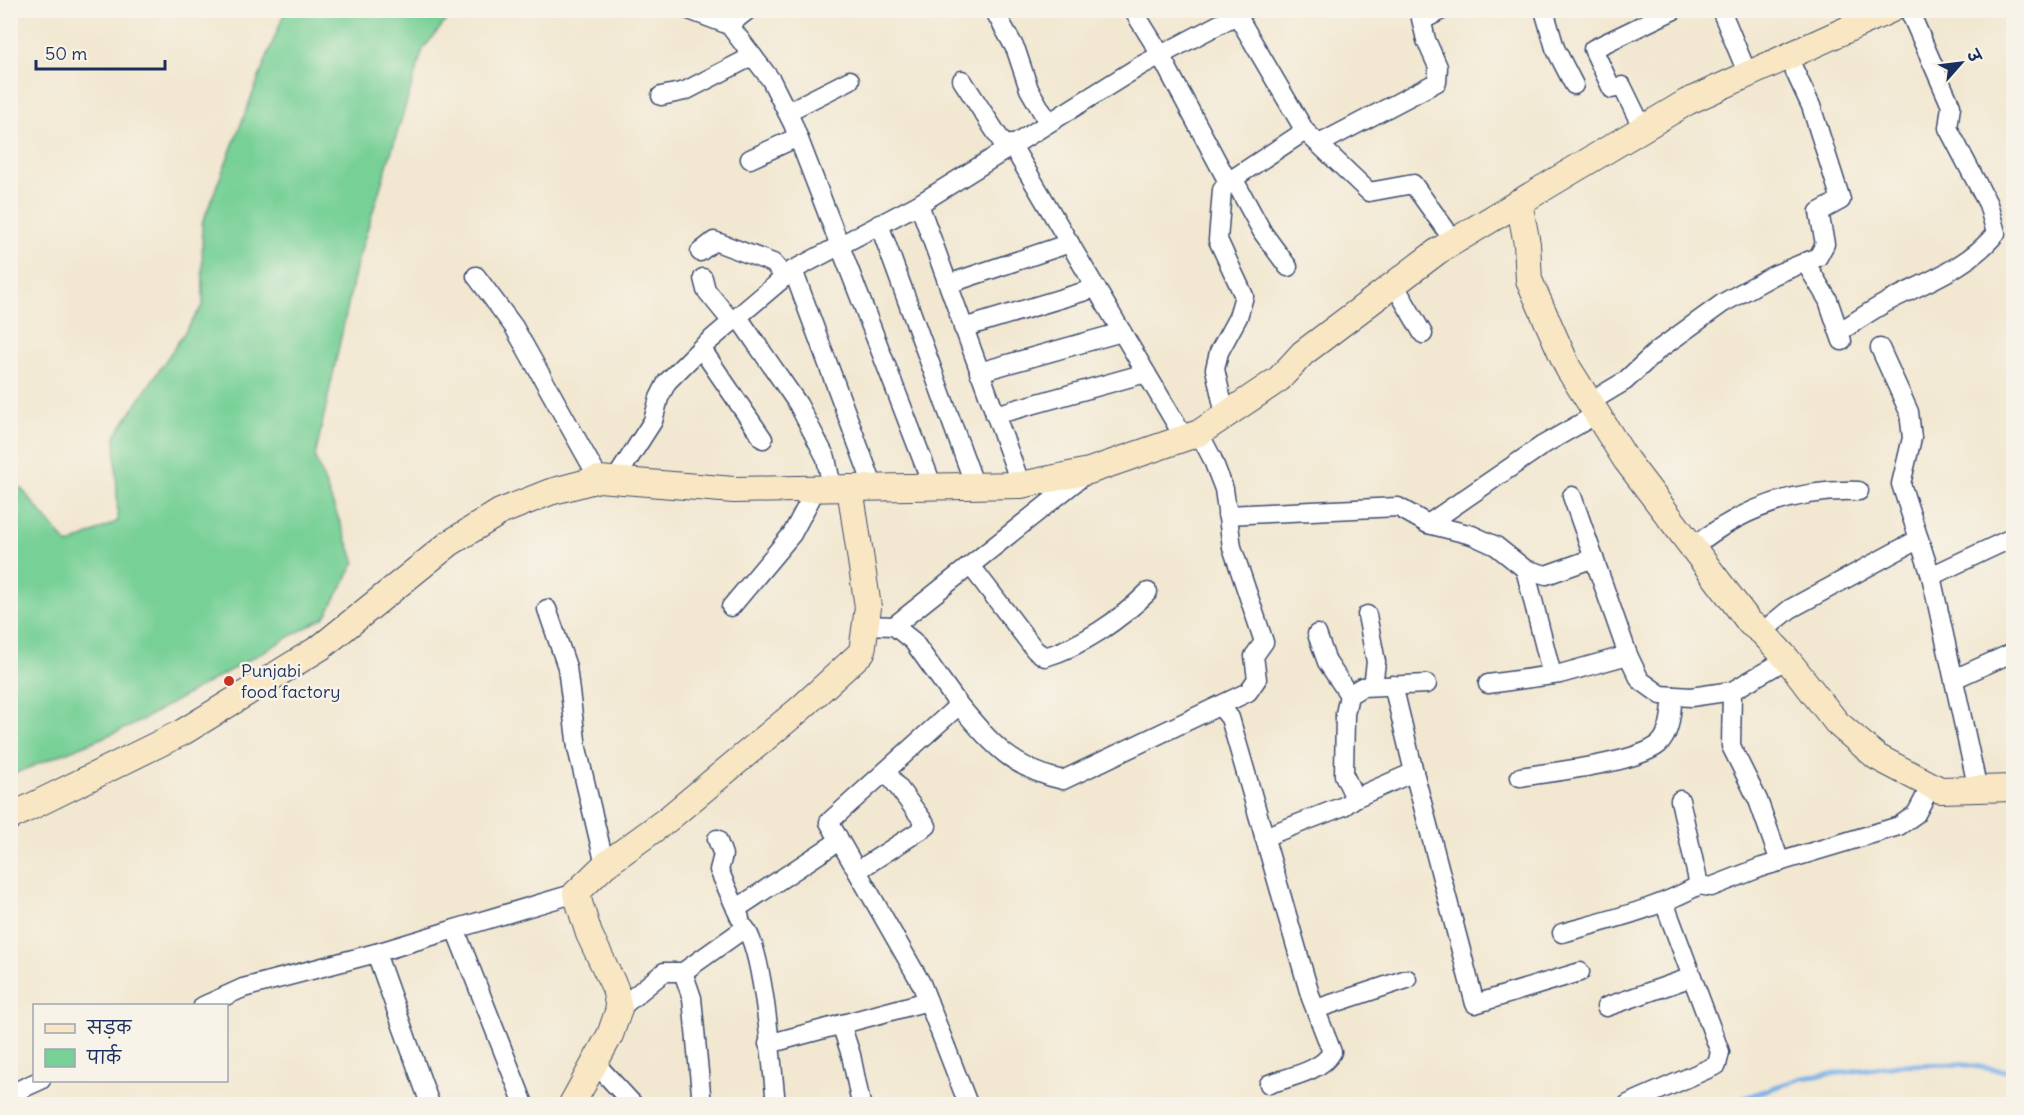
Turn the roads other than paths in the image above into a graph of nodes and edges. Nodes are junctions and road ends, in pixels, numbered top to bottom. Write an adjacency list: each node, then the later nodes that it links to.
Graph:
1 (689, 10): 13 (street)
2 (748, 10): 13 (street)
3 (994, 10): 23 (street)
4 (1133, 10): 15 (street)
5 (1442, 10): 12 (street)
6 (1545, 10): 20 (street)
7 (1674, 10): 24 (street)
8 (1721, 10): 17 (street)
9 (1890, 10): 16 (main road)
10 (1909, 10): 38 (street)
11 (1239, 12): 15 (street); 25 (street)
12 (1421, 15): 27 (street)
13 (729, 25): 14 (street)
14 (753, 56): 21 (street); 22 (street)
15 (1160, 56): 23 (street); 30 (street)
16 (1788, 57): 17 (main road); 38 (street)
17 (1748, 75): 24 (main road)
18 (850, 80): 22 (street)
19 (962, 80): 28 (street)
20 (1574, 85)
21 (661, 96)
22 (787, 112): 26 (street)
23 (1048, 122): 28 (street)
24 (1643, 129): 31 (main road)
25 (1305, 131): 27 (street); 30 (street)
26 (798, 137): 29 (street); 36 (street)
27 (1319, 144): 34 (street)
28 (1009, 146): 32 (street); 35 (street)
29 (750, 159)
30 (1231, 180): 39 (street); 56 (street)
31 (1519, 202): 34 (main road); 54 (main road)
32 (919, 204): 33 (street); 43 (street)
33 (879, 224): 36 (street); 62 (street)
34 (1454, 241): 44 (main road)
35 (1070, 243): 43 (street); 45 (street)
36 (840, 246): 40 (street); 63 (street)
37 (700, 252): 40 (street)
38 (1805, 262): 54 (street)
39 (1288, 267)
40 (789, 273): 46 (street); 64 (street)
41 (476, 276): 60 (street)
42 (703, 279): 46 (street)
43 (948, 284): 47 (street)
44 (1394, 284): 49 (street); 56 (main road)
45 (1096, 288): 47 (street); 48 (street)
46 (735, 319): 50 (street); 64 (street)
47 (963, 328): 52 (street)
48 (1122, 332): 52 (street); 53 (street)
49 (1423, 334)
50 (701, 348): 58 (street); 60 (street)
51 (1880, 348): 70 (street)
52 (980, 372): 55 (street)
53 (1146, 373): 55 (street); 57 (street)
54 (1594, 408): 68 (street); 71 (main road)
55 (995, 415): 61 (street)
56 (1225, 415): 57 (main road)
57 (1192, 436): 59 (main road); 67 (street)
58 (763, 439)
59 (1089, 471): 61 (main road); 73 (street)
60 (607, 479): 64 (main road); 106 (main road)
61 (1021, 485): 62 (main road)
62 (975, 486): 63 (main road)
63 (933, 487): 64 (main road)
64 (843, 488): 77 (street); 80 (main road)
65 (1858, 491): 71 (street)
66 (1572, 496): 72 (street)
67 (1227, 515): 68 (street); 97 (street)
68 (1428, 524): 74 (street)
69 (2013, 537): 75 (street)
70 (1919, 538): 75 (street); 82 (street)
71 (1691, 549): 82 (main road)
72 (1594, 558): 74 (street); 85 (street)
73 (971, 566): 76 (street); 81 (street)
74 (1525, 569): 87 (street)
75 (1931, 576): 88 (street)
76 (1148, 592)
77 (731, 607)
78 (547, 609): 111 (street)
79 (1367, 615): 92 (street)
80 (865, 625): 81 (street); 111 (main road)
81 (894, 626): 96 (street)
82 (1762, 632): 86 (main road)
83 (1317, 634): 94 (street)
84 (2013, 652): 88 (street)
85 (1628, 655): 87 (street); 95 (street)
86 (1787, 659): 93 (street); 101 (main road)
87 (1552, 675): 90 (street)
88 (1954, 679): 103 (street)
89 (1427, 684): 91 (street)
90 (1488, 684)
91 (1393, 685): 92 (street); 99 (street)
92 (1373, 686): 94 (street)
93 (1732, 691): 95 (street); 110 (street)
94 (1348, 696): 104 (street)
95 (1673, 696): 100 (street)
96 (959, 705): 97 (street); 98 (street)
97 (1220, 706): 108 (street)
98 (886, 771): 107 (street); 112 (street)
99 (1414, 772): 104 (street); 122 (street)
100 (1520, 777)
101 (1931, 786): 103 (main road); 110 (street)
102 (2013, 788): 103 (main road)
103 (1978, 790)
104 (1355, 798): 108 (street)
105 (1680, 800): 113 (street)
106 (10, 817)
107 (838, 837): 112 (street); 116 (street)
108 (1264, 837): 129 (street)
109 (717, 839): 116 (street)
110 (1780, 862): 113 (street)
111 (605, 865): 114 (main road)
112 (857, 871): 125 (street)
113 (1700, 885): 115 (street)
114 (576, 893): 118 (street); 128 (main road)
115 (1664, 902): 119 (street); 123 (street)
116 (736, 909): 117 (street)
117 (746, 927): 121 (street); 131 (street)
118 (455, 929): 120 (street); 137 (street)
119 (1563, 933)
120 (376, 953): 126 (street); 136 (street)
121 (683, 972): 128 (street); 140 (street)
122 (1580, 972)
123 (1692, 977): 127 (street); 144 (street)
124 (1407, 979): 129 (street)
125 (928, 1001): 130 (street); 143 (street)
126 (205, 1004)
127 (1606, 1007)
128 (620, 1009): 132 (main road)
129 (1316, 1009): 134 (street)
130 (841, 1024): 131 (street); 142 (street)
131 (768, 1044): 141 (street)
132 (594, 1062): 138 (main road); 139 (street)
133 (37, 1082): 135 (street)
134 (1269, 1084)
135 (14, 1093)
136 (430, 1104)
137 (524, 1104)
138 (572, 1104)
139 (633, 1104)
140 (702, 1104)
141 (776, 1104)
142 (861, 1104)
143 (968, 1104)
144 (1628, 1104)

